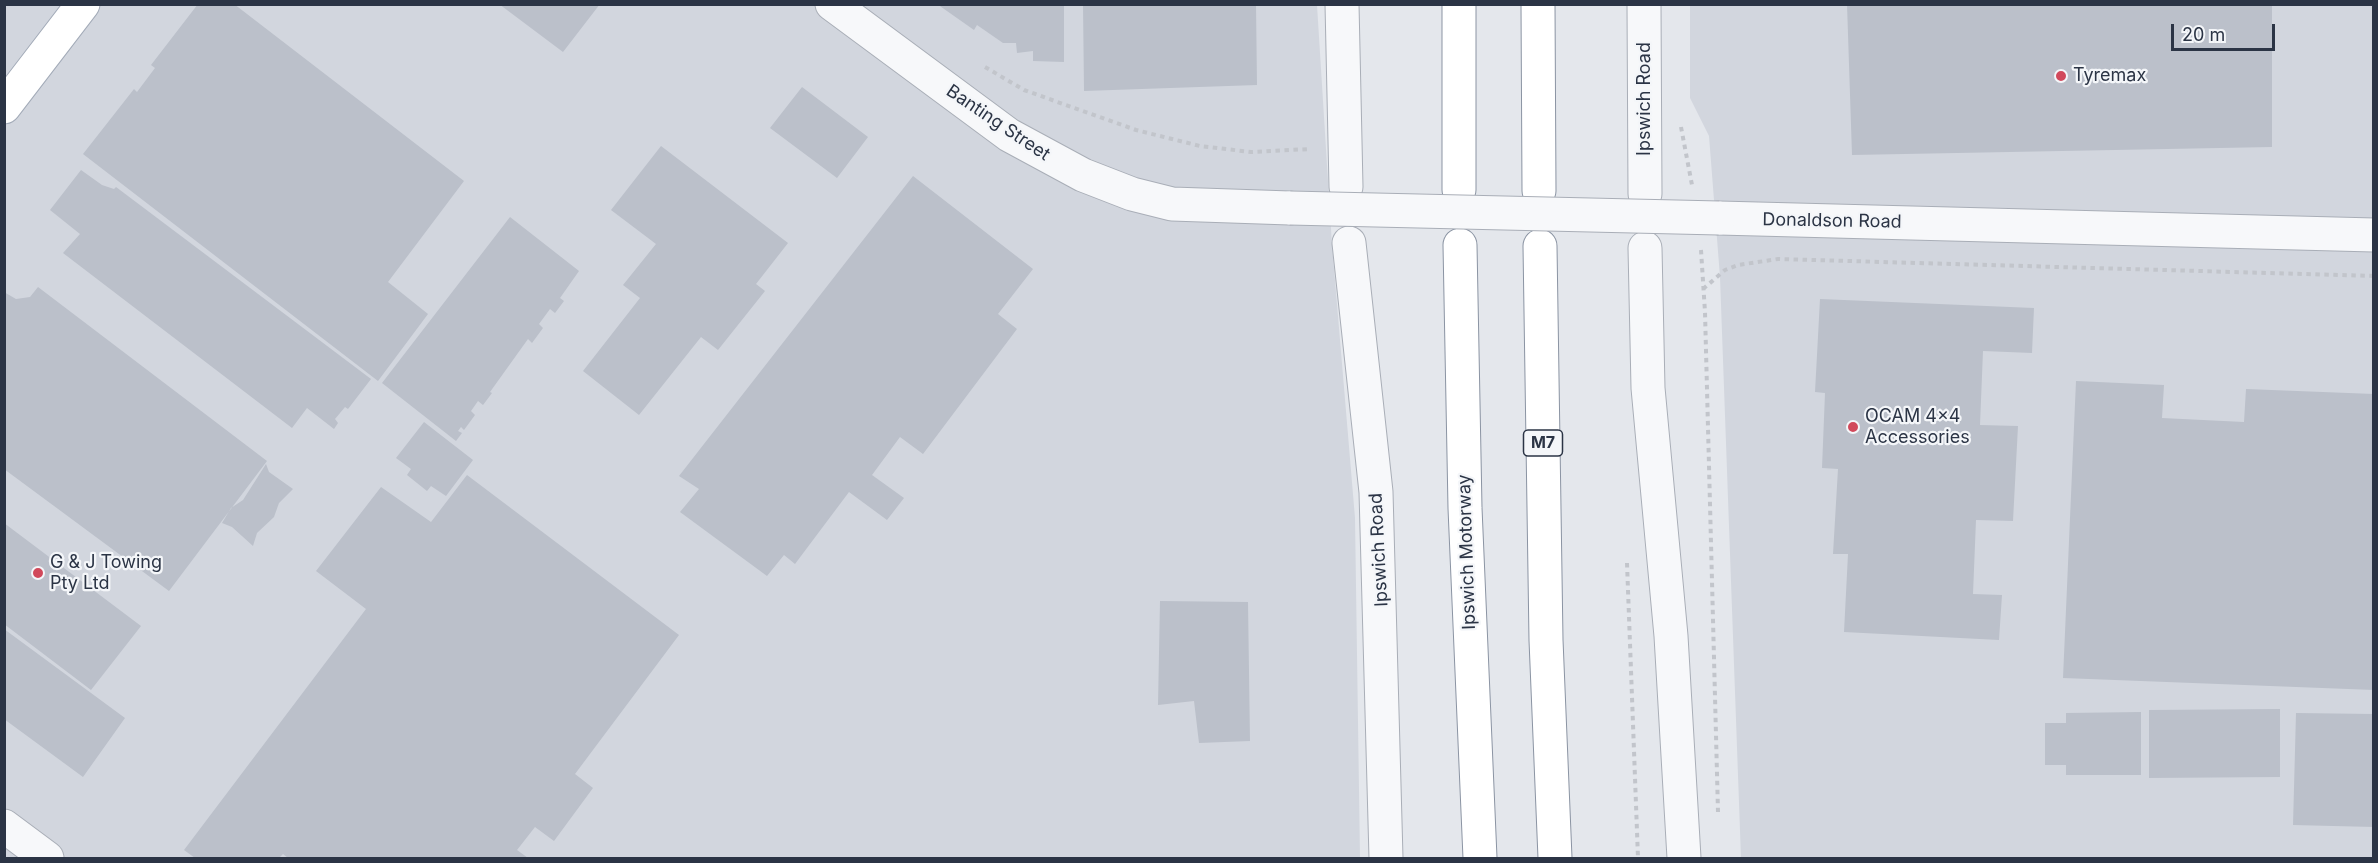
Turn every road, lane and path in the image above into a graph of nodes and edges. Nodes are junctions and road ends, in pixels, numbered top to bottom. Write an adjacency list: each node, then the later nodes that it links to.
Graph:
1 (83, 4): 8 (main road)
2 (832, 4): 14 (street, Banting Street)
3 (1342, 4): 10 (street)
4 (1460, 4): 11 (main road)
5 (1538, 4): 12 (main road)
6 (1644, 4): 13 (street, Ipswich Road)
7 (985, 67): 9 (path)
8 (4, 107)
9 (1306, 149)
10 (1347, 187)
11 (1459, 190)
12 (1539, 191)
13 (1645, 194)
14 (1290, 208): 15 (street, Donaldson Road, bridge)
15 (2373, 235)
16 (1349, 243): 26 (street, Ipswich Road)
17 (1460, 245): 27 (main road, Ipswich Motorway)
18 (1540, 246): 28 (main road, M7)
19 (1645, 248): 29 (street)
20 (1701, 249): 22 (path)
21 (2373, 276): 22 (path)
22 (1703, 289): 23 (path)
23 (1719, 818)
24 (4, 826): 25 (street)
25 (47, 858)
26 (1386, 858)
27 (1480, 858)
28 (1555, 858)
29 (1684, 858)

